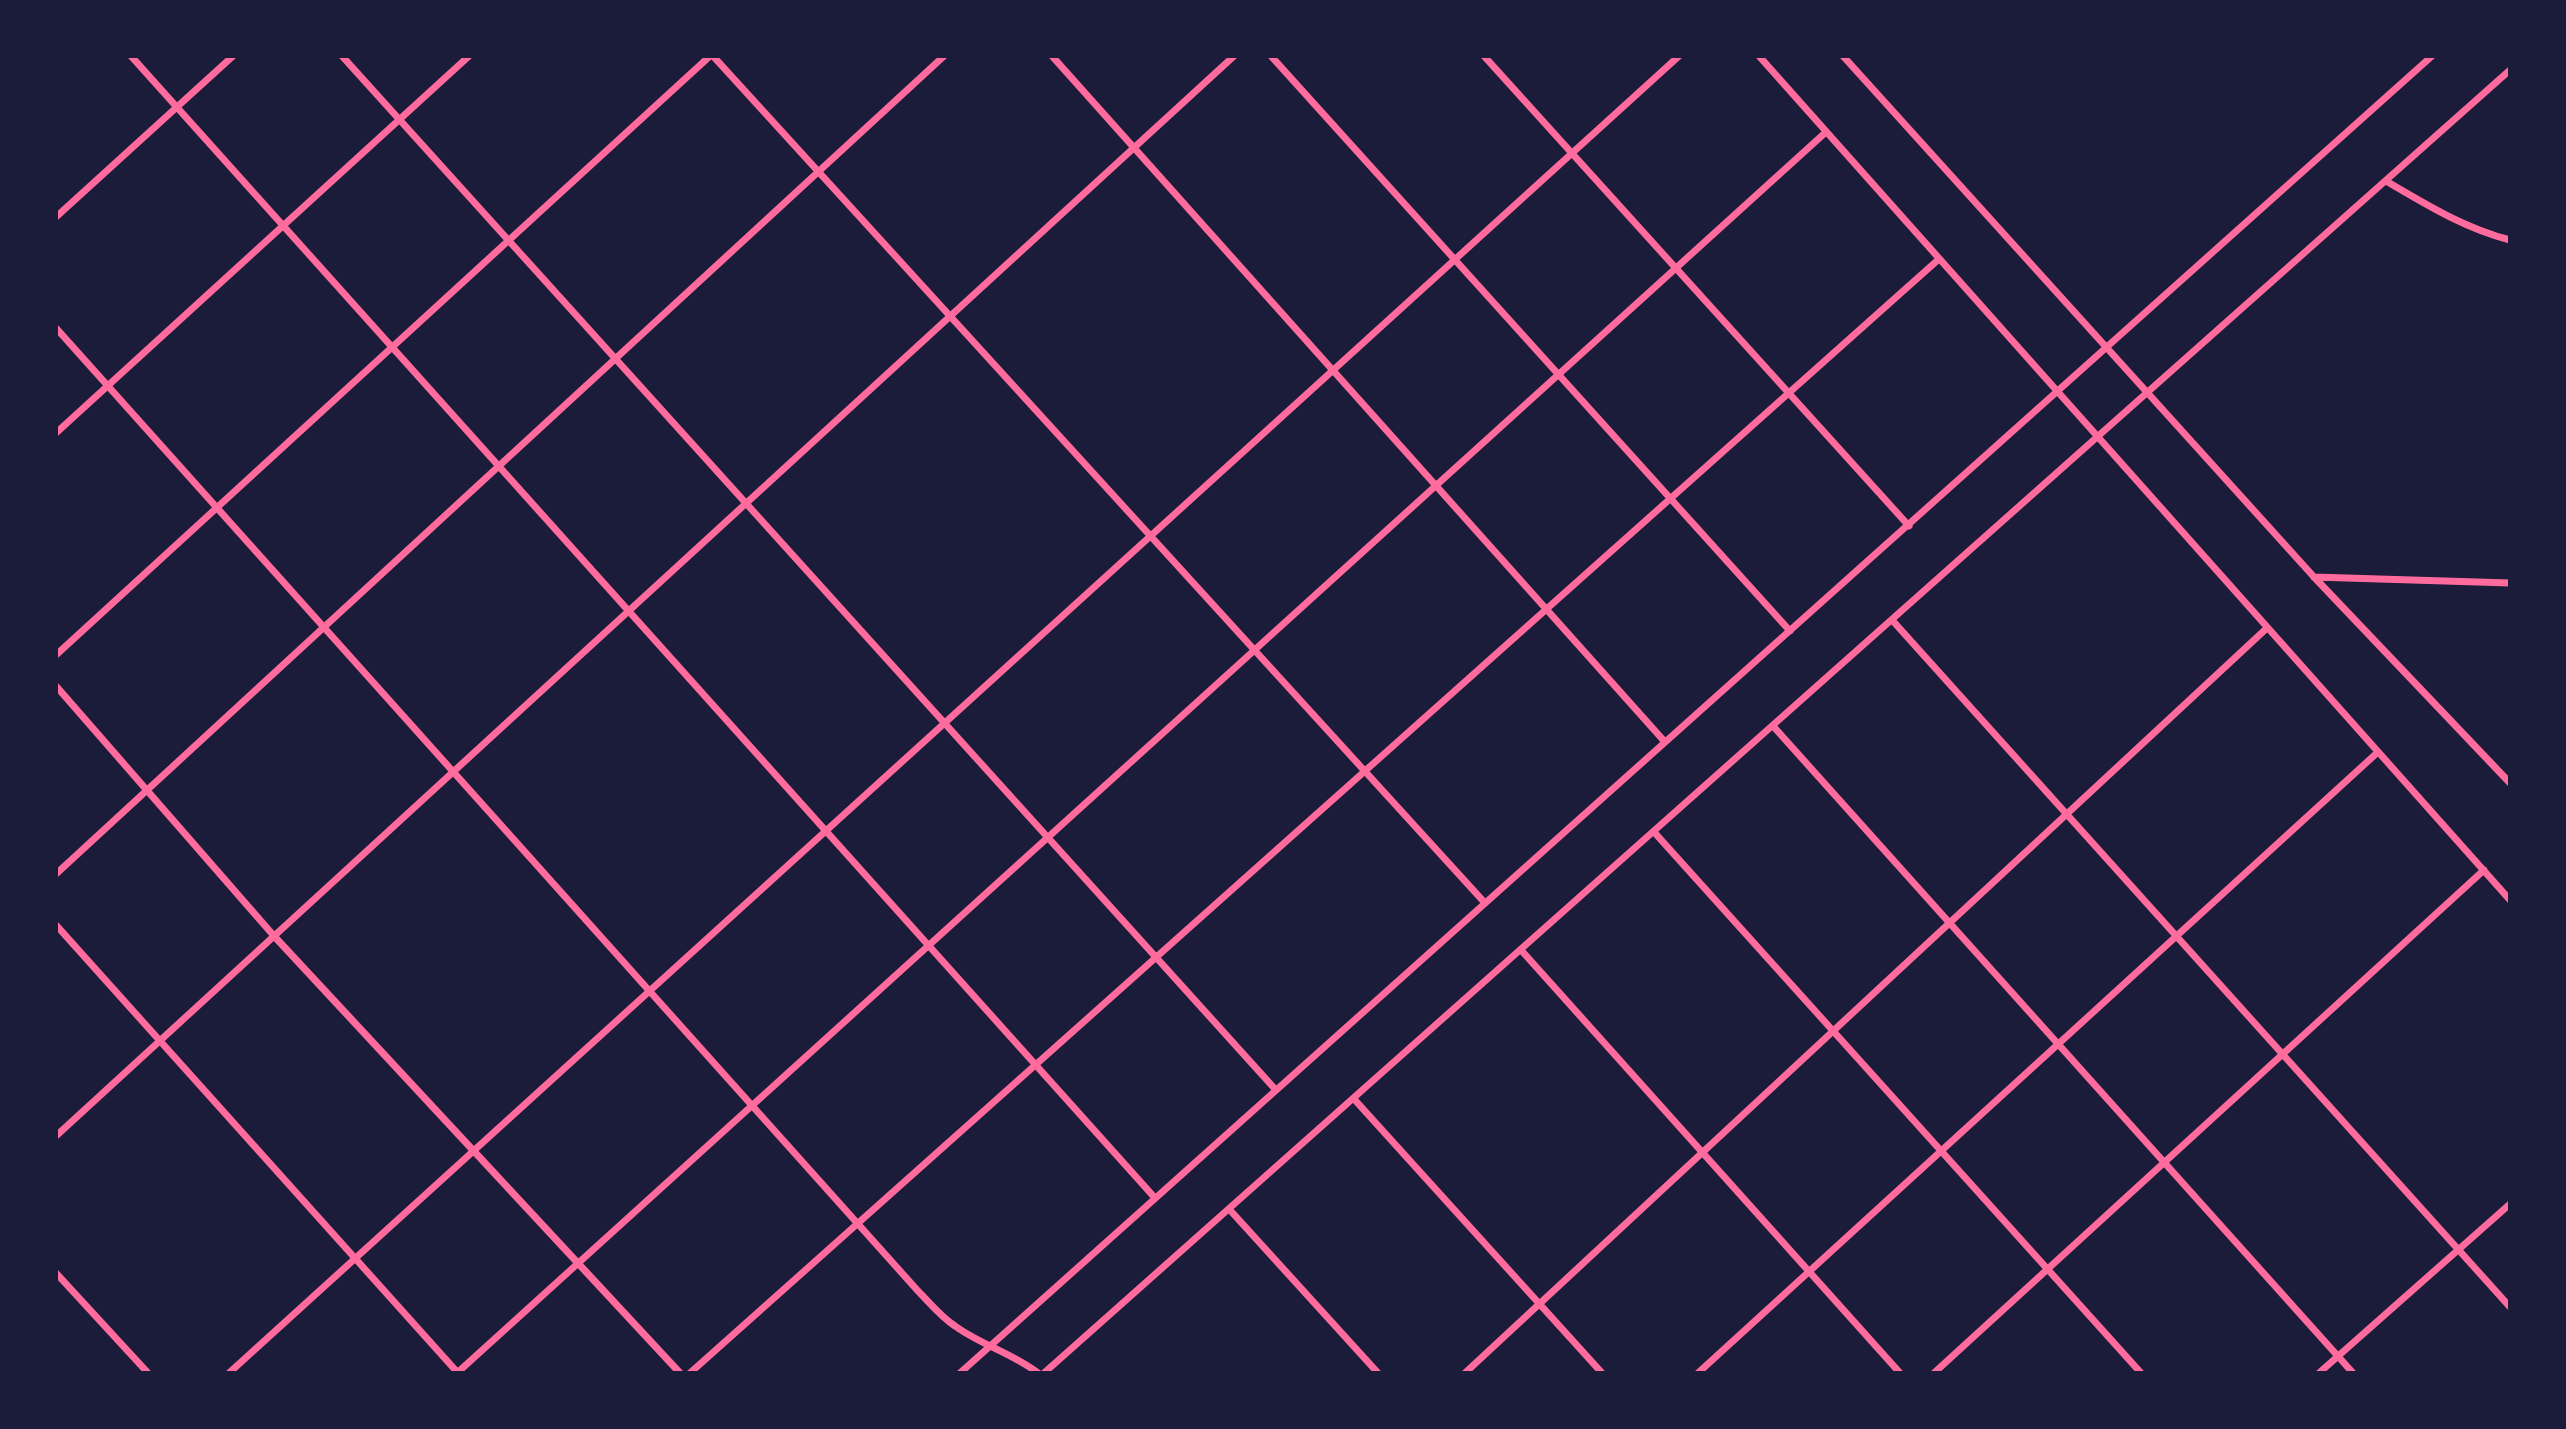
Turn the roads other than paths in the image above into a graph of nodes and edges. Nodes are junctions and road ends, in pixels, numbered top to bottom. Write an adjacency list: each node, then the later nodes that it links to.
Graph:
1 (131, 56): 16 (street)
2 (233, 56): 16 (street)
3 (342, 56): 17 (street)
4 (469, 56): 17 (street)
5 (712, 56): 21 (street); 25 (street)
6 (944, 56): 21 (street)
7 (1052, 56): 19 (street)
8 (1234, 56): 19 (street)
9 (1271, 56): 28 (street)
10 (1484, 56): 20 (street)
11 (1679, 56): 20 (street)
12 (1759, 56): 18 (street)
13 (1843, 56): 33 (street)
14 (2432, 56): 33 (street)
15 (2510, 70): 22 (street)
16 (177, 108): 23 (street); 24 (street)
17 (399, 119): 24 (street); 25 (street)
18 (1826, 132): 27 (street); 29 (street)
19 (1134, 147): 30 (street); 35 (street)
20 (1572, 153): 28 (street); 29 (street)
21 (818, 172): 30 (street); 34 (street)
22 (2386, 181): 26 (street); 40 (street)
23 (56, 217)
24 (283, 226): 32 (street); 37 (street)
25 (508, 240): 32 (street); 34 (street)
26 (2510, 240)
27 (1939, 259): 38 (street); 39 (street)
28 (1455, 260): 35 (street); 36 (street)
29 (1676, 268): 36 (street); 39 (street)
30 (950, 316): 46 (street); 49 (street)
31 (56, 328): 37 (street)
32 (392, 348): 43 (street); 47 (street)
33 (2107, 348): 38 (street); 40 (street)
34 (615, 358): 43 (street); 46 (street)
35 (1333, 370): 44 (street); 49 (street)
36 (1558, 375): 44 (street); 45 (street)
37 (108, 386): 41 (street); 47 (street)
38 (2058, 392): 42 (street); 48 (street)
39 (1788, 393): 45 (street); 48 (street)
40 (2148, 393): 42 (street); 50 (street)
41 (56, 433)
42 (2098, 438): 54 (street); 56 (street)
43 (499, 466): 53 (street); 55 (street)
44 (1436, 486): 52 (street); 58 (street)
45 (1670, 499): 52 (street); 57 (street)
46 (746, 503): 53 (street); 61 (street)
47 (217, 508): 55 (street); 59 (street)
48 (1909, 526): 57 (street)
49 (1150, 536): 58 (street); 61 (street)
50 (2314, 577): 51 (street); 67 (street)
51 (2510, 583)
52 (1546, 609): 63 (street); 66 (street)
53 (628, 611): 65 (street); 70 (street)
54 (1892, 620): 62 (street); 69 (street)
55 (324, 627): 65 (street); 68 (street)
56 (2267, 628): 64 (street); 69 (street)
57 (1790, 631): 63 (street)
58 (1254, 650): 66 (street); 72 (street)
59 (56, 655)
60 (56, 686): 68 (street)
61 (944, 723): 70 (street); 72 (street)
62 (1773, 726): 71 (street); 77 (street)
63 (1665, 742): 76 (street)
64 (2378, 752): 73 (street); 80 (street)
65 (453, 772): 79 (street); 84 (street)
66 (1365, 772): 76 (street); 83 (street)
67 (2510, 783)
68 (147, 790): 74 (street); 79 (street)
69 (2067, 814): 77 (street); 80 (street)
70 (826, 831): 81 (street); 84 (street)
71 (1654, 832): 82 (street); 85 (street)
72 (1048, 838): 81 (street); 83 (street)
73 (2484, 870): 75 (street); 88 (street)
74 (56, 874)
75 (2510, 900)
76 (1485, 903): 90 (street)
77 (1949, 923): 85 (street); 87 (street)
78 (56, 925): 86 (street)
79 (274, 936): 86 (street); 94 (street)
80 (2176, 936): 87 (street); 88 (street)
81 (929, 945): 89 (street); 92 (street)
82 (1521, 950): 91 (street); 96 (street)
83 (1156, 957): 89 (street); 90 (street)
84 (649, 991): 92 (street); 94 (street)
85 (1833, 1031): 95 (street); 96 (street)
86 (160, 1040): 93 (street); 103 (street)
87 (2058, 1044): 95 (street); 97 (street)
88 (2282, 1054): 97 (street); 102 (street)
89 (1036, 1065): 98 (street); 101 (street)
90 (1275, 1089): 98 (street)
91 (1354, 1099): 100 (street); 108 (street)
92 (752, 1106): 101 (street); 104 (street)
93 (56, 1136)
94 (475, 1149): 103 (street); 104 (street)
95 (1941, 1151): 105 (street); 106 (street)
96 (1703, 1152): 106 (street); 108 (street)
97 (2164, 1163): 105 (street); 111 (street)
98 (1155, 1198): 110 (street)
99 (2510, 1203): 102 (street)
100 (1229, 1209): 119 (street); 120 (street)
101 (858, 1223): 110 (street); 116 (street)
102 (2458, 1250): 109 (street); 111 (street)
103 (356, 1258): 113 (street); 114 (street)
104 (579, 1262): 114 (street); 115 (street)
105 (2048, 1269): 125 (street); 126 (street)
106 (1810, 1271): 123 (street); 124 (street)
107 (56, 1273): 112 (street)
108 (1539, 1304): 121 (street); 122 (street)
109 (2510, 1307)
110 (990, 1347): 117 (street); 118 (street)
111 (2338, 1356): 127 (street); 128 (street)
112 (148, 1373)
113 (229, 1373)
114 (458, 1373)
115 (680, 1373)
116 (690, 1373)
117 (960, 1373)
118 (1038, 1373)
119 (1044, 1373)
120 (1378, 1373)
121 (1465, 1373)
122 (1602, 1373)
123 (1698, 1373)
124 (1900, 1373)
125 (1934, 1373)
126 (2141, 1373)
127 (2319, 1373)
128 (2353, 1373)

